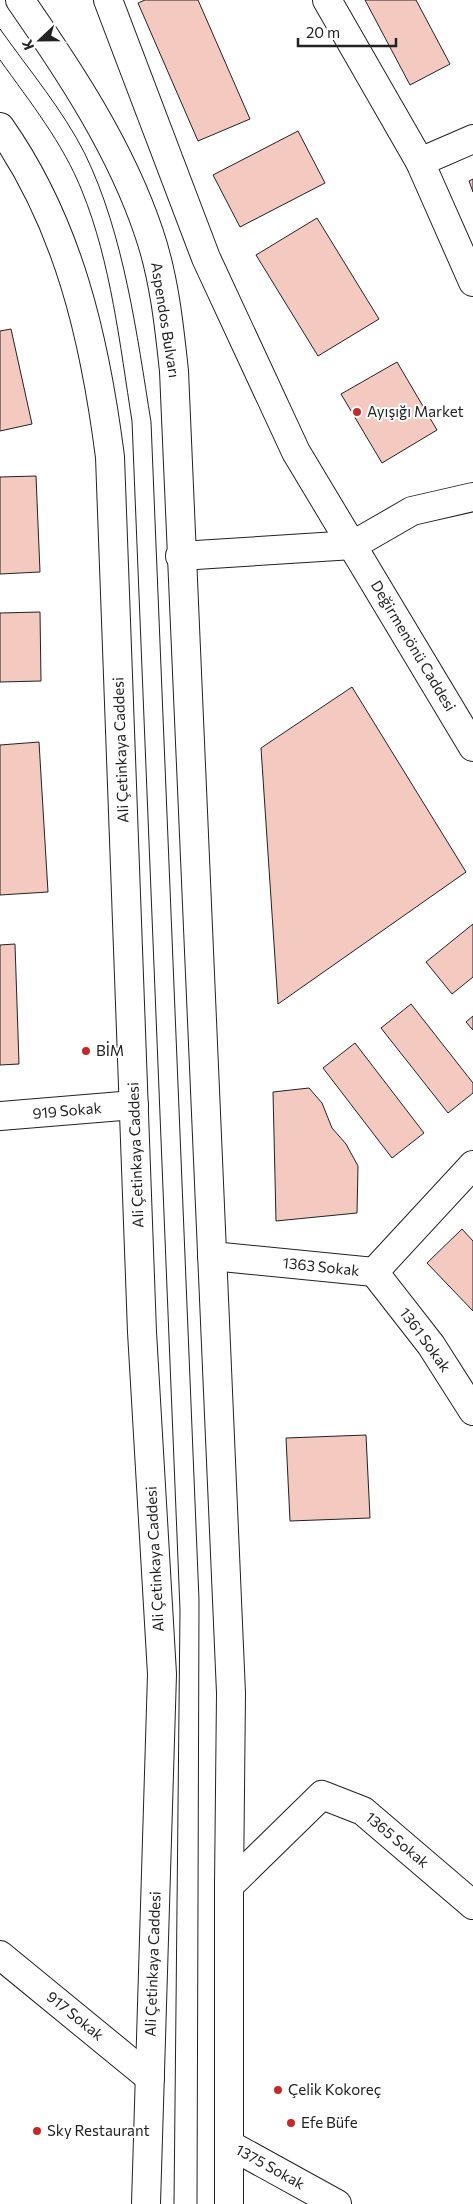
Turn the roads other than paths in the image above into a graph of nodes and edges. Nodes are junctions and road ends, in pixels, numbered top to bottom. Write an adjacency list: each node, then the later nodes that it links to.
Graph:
1 (20, 0): 10 (main road, Aspendos Bulvarı)
2 (108, 0): 9 (main road, Değirmenönü Caddesi)
3 (327, 0): 6 (main road)
4 (0, 127): 12 (main road, Ali Çetinkaya Caddesi)
5 (473, 139): 6 (main road)
6 (420, 162): 7 (main road)
7 (473, 282)
8 (473, 497): 9 (main road)
9 (353, 545): 10 (main road); 11 (main road, Değirmenönü Caddesi)
10 (180, 556): 15 (main road, Aspendos Bulvarı)
11 (473, 747)
12 (134, 1105): 13 (main road, 919 Sokak); 21 (main road, Ali Çetinkaya Caddesi)
13 (0, 1116)
14 (473, 1165): 16 (main road, 1363 Sokak)
15 (212, 1256): 16 (main road, 1363 Sokak); 18 (main road, Aspendos Bulvarı)
16 (374, 1272): 17 (main road, 1361 Sokak)
17 (473, 1411)
18 (229, 1886): 19 (main road, 1365 Sokak); 22 (main road, Aspendos Bulvarı)
19 (473, 1905)
20 (0, 1955): 21 (main road, 917 Sokak)
21 (150, 2078): 23 (main road, Ali Çetinkaya Caddesi)
22 (230, 2145): 24 (main road, Aspendos Bulvarı); 25 (main road, 1375 Sokak)
23 (146, 2204)
24 (229, 2204)
25 (337, 2204)

